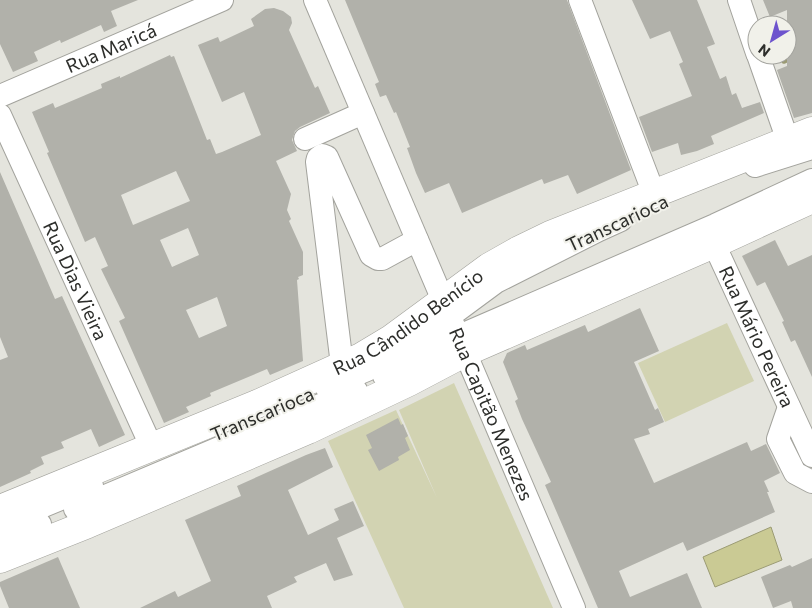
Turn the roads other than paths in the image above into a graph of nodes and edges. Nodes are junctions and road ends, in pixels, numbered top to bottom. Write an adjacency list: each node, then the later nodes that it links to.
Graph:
1 (222, 0): 7 (street, Rua Maricá)
2 (315, 0): 8 (street, Rua Capitão Menezes)
3 (580, 0): 13 (street)
4 (738, 0): 5 (street)
5 (747, 26)
6 (763, 65): 11 (street)
7 (0, 96)
8 (363, 113): 10 (street); 15 (street, Rua Capitão Menezes)
9 (0, 116): 20 (street, Rua Dias Vieira)
10 (305, 139)
11 (804, 140): 13 (main road, Rua Cândido Benício); 17 (street, Transcarioca)
12 (812, 180): 17 (street, Transcarioca)
13 (654, 194): 17 (main road, Rua Cândido Benício)
14 (812, 199): 16 (main road, Rua Cândido Benício)
15 (418, 240): 17 (street, Rua Capitão Menezes); 18 (street)
16 (714, 244): 17 (main road, Rua Cândido Benício); 19 (street, Rua Mário Pereira)
17 (454, 326): 18 (main road, Rua Cândido Benício); 24 (street, Transcarioca); 25 (street, Transcarioca); 26 (main road, Rua Cândido Benício); 27 (street, Rua Capitão Menezes)
18 (342, 366): 20 (main road, Rua Cândido Benício)
19 (790, 407): 21 (street, Rua Mário Pereira); 22 (street)
20 (152, 448): 23 (main road, Rua Cândido Benício)
21 (812, 456)
22 (812, 482)
23 (0, 510)
24 (0, 524)
25 (0, 541)
26 (0, 559)
27 (574, 608)

